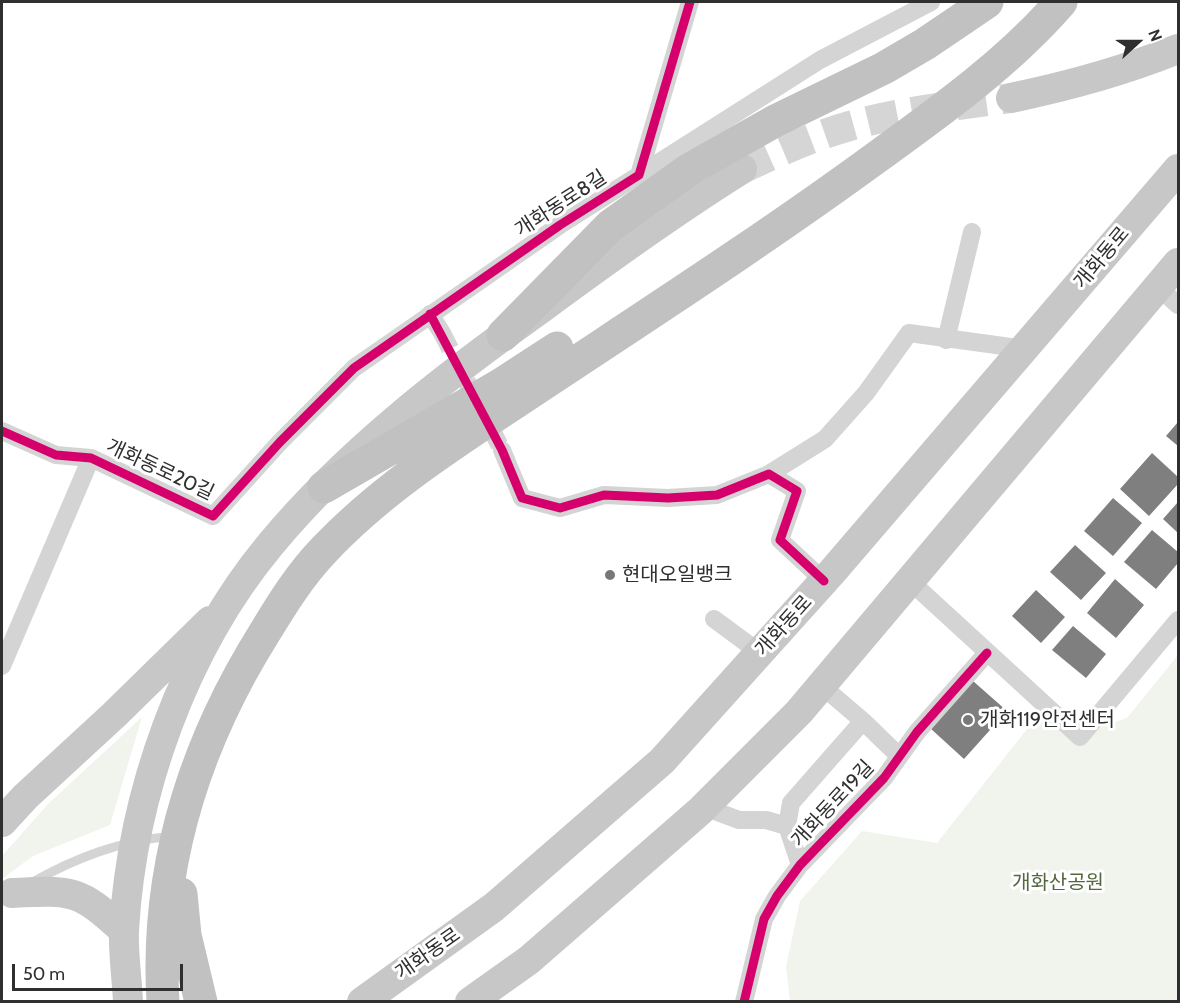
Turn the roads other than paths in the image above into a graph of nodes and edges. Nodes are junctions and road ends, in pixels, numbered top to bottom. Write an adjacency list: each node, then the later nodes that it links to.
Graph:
1 (690, 2): 10 (street)
2 (931, 2): 10 (street, 개화동로8길)
3 (987, 2): 16 (highway)
4 (1032, 2): 24 (highway)
5 (1061, 2): 39 (highway)
6 (1179, 49): 7 (main road)
7 (1011, 98)
8 (742, 169): 16 (main road)
9 (1179, 169): 18 (main road, 개화동로)
10 (639, 175): 14 (street, 개화동로8길)
11 (972, 232): 17 (street)
12 (1179, 263): 13 (main road)
13 (1168, 296): 26 (main road)
14 (430, 314): 15 (street); 19 (street, 개화동로8길)
15 (442, 333)
16 (503, 335): 24 (main road)
17 (946, 340): 18 (street); 23 (street)
18 (1025, 349): 25 (main road, 개화동로)
19 (354, 368): 22 (street, 개화동로20길)
20 (2, 431): 22 (street, 개화동로20길)
21 (502, 450): 23 (street)
22 (91, 458): 32 (street)
23 (769, 474): 25 (street)
24 (324, 486): 27 (main road)
25 (824, 581): 30 (main road, 개화동로)
26 (911, 582): 31 (street); 33 (main road)
27 (227, 604): 37 (main road); 40 (main road)
28 (714, 619): 30 (street)
29 (1179, 620): 31 (street)
30 (760, 653): 47 (main road, 개화동로)
31 (987, 653): 35 (street, 개화동로19길)
32 (2, 666)
33 (822, 686): 34 (street); 36 (main road)
34 (863, 721): 35 (street); 38 (street)
35 (899, 756): 41 (street, 개화동로19길)
36 (705, 807): 38 (street); 48 (main road)
37 (2, 822)
38 (787, 826): 41 (street)
39 (175, 836): 40 (lane); 45 (highway); 46 (highway)
40 (136, 839): 42 (lane); 43 (main road)
41 (800, 865): 49 (street, 개화동로19길)
42 (7, 898): 43 (main road)
43 (124, 931): 44 (main road)
44 (128, 1002)
45 (163, 1002)
46 (201, 1002)
47 (362, 1002)
48 (470, 1002)
49 (744, 1002)

